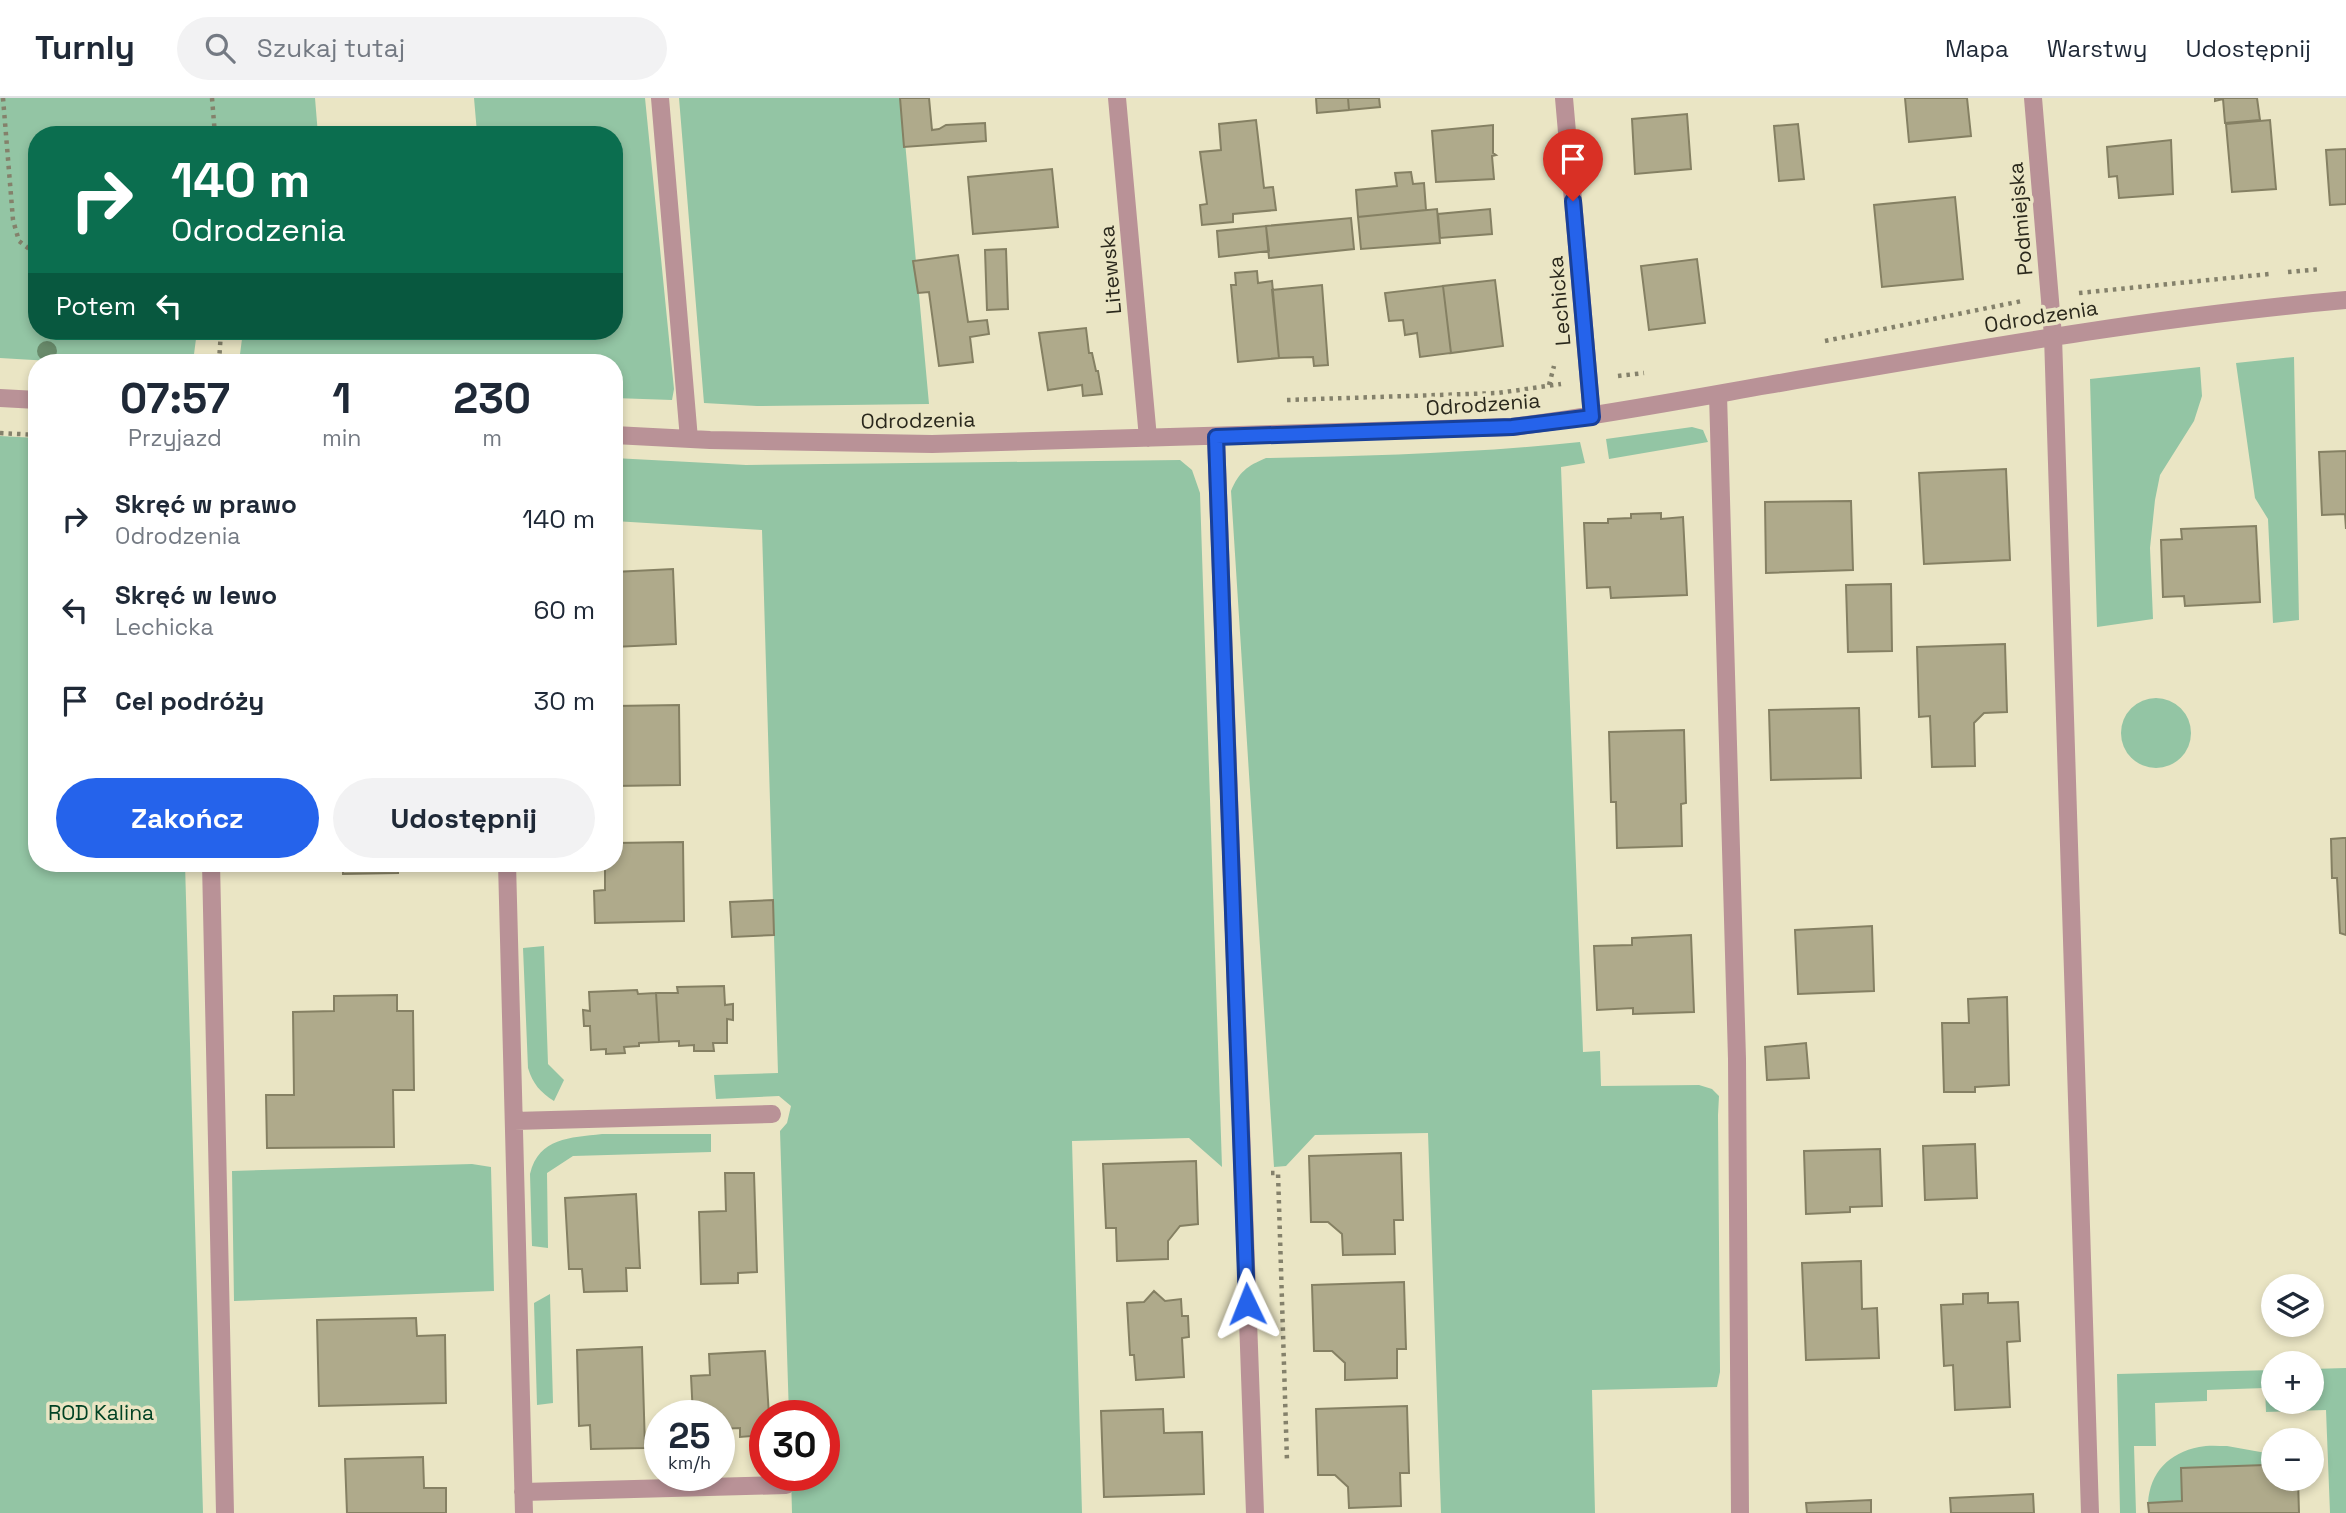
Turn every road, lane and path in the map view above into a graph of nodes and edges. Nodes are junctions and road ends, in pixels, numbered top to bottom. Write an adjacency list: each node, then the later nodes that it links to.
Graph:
1 (3, 98): 8 (path)
2 (212, 98): 7 (path)
3 (660, 98): 28 (street)
4 (1117, 98): 27 (street, Litewska)
5 (1564, 98): 17 (street, Lechicka)
6 (2033, 98): 12 (street, Podmiejska)
7 (214, 126)
8 (28, 248)
9 (2325, 268): 10 (path)
10 (2287, 272)
11 (2273, 273): 12 (path)
12 (2049, 296): 14 (street, Podmiejska); 15 (path)
13 (2346, 300): 14 (street, Odrodzenia)
14 (2053, 337): 18 (street, Odrodzenia); 39 (street, Podmiejska)
15 (1822, 342)
16 (1653, 372): 17 (path)
17 (1589, 380): 21 (path); 22 (street, Lechicka)
18 (1718, 394): 22 (street, Odrodzenia); 38 (street)
19 (0, 398): 20 (street)
20 (28, 400)
21 (1278, 400)
22 (1592, 417): 26 (street, Odrodzenia)
23 (0, 433): 24 (path)
24 (28, 435)
25 (623, 435): 28 (street, Odrodzenia)
26 (1216, 437): 27 (street, Odrodzenia); 37 (street)
27 (1148, 438): 28 (street, Odrodzenia)
28 (689, 439)
29 (211, 872): 35 (street)
30 (507, 872): 32 (street)
31 (772, 1114): 32 (street)
32 (514, 1121): 34 (street)
33 (749, 1486): 34 (street)
34 (523, 1492): 36 (street)
35 (225, 1513)
36 (524, 1513)
37 (1255, 1513)
38 (1740, 1513)
39 (2090, 1513)

